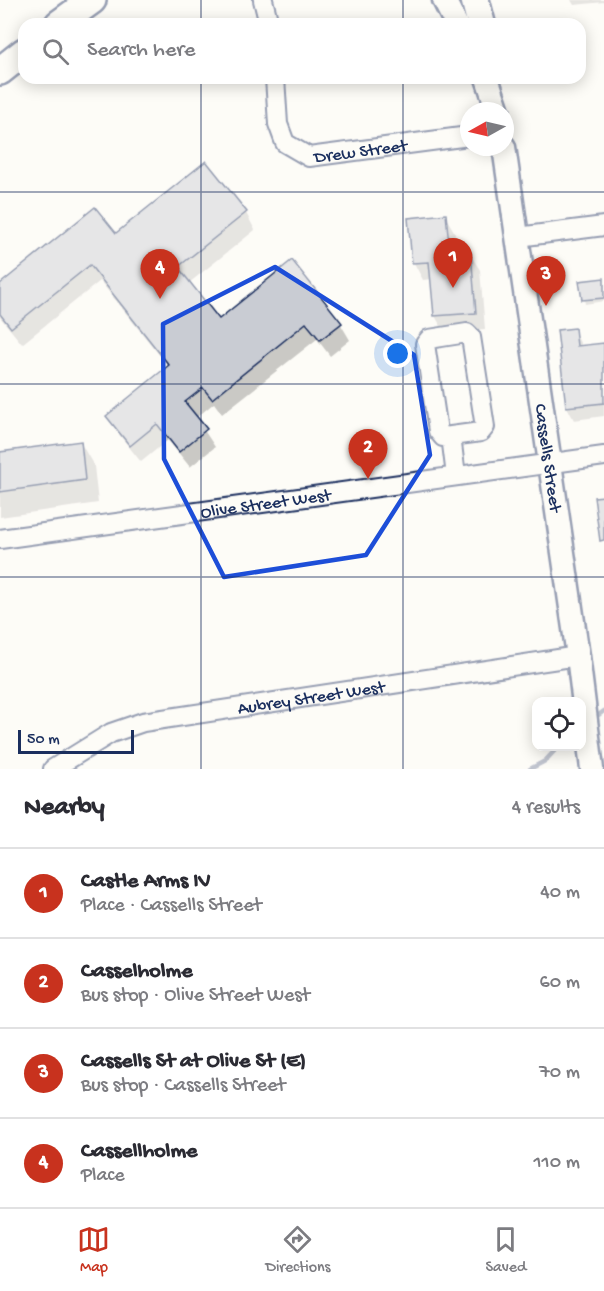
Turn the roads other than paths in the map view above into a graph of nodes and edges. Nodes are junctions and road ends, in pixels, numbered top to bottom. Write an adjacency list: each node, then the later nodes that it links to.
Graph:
1 (92, 0): 5 (highway)
2 (262, 0): 6 (street)
3 (444, 0): 4 (main road)
4 (473, 14)
5 (67, 18)
6 (267, 18)
7 (18, 57): 8 (highway)
8 (0, 71)
9 (275, 84): 12 (street, Drew Street)
10 (489, 84): 11 (main road)
11 (495, 102)
12 (460, 137)
13 (505, 156): 15 (main road, Cassells Street)
14 (604, 226): 15 (street)
15 (518, 237): 18 (main road, Cassells Street)
16 (451, 436): 16 (street); 19 (street)
17 (604, 456): 18 (street, Olive Street West)
18 (550, 464): 19 (street, Olive Street West); 21 (main road, Cassells Street)
19 (456, 476): 20 (street, Olive Street West)
20 (0, 539)
21 (578, 656): 22 (street, Aubrey Street West); 23 (main road, Cassells Street)
22 (53, 769)
23 (592, 769)

